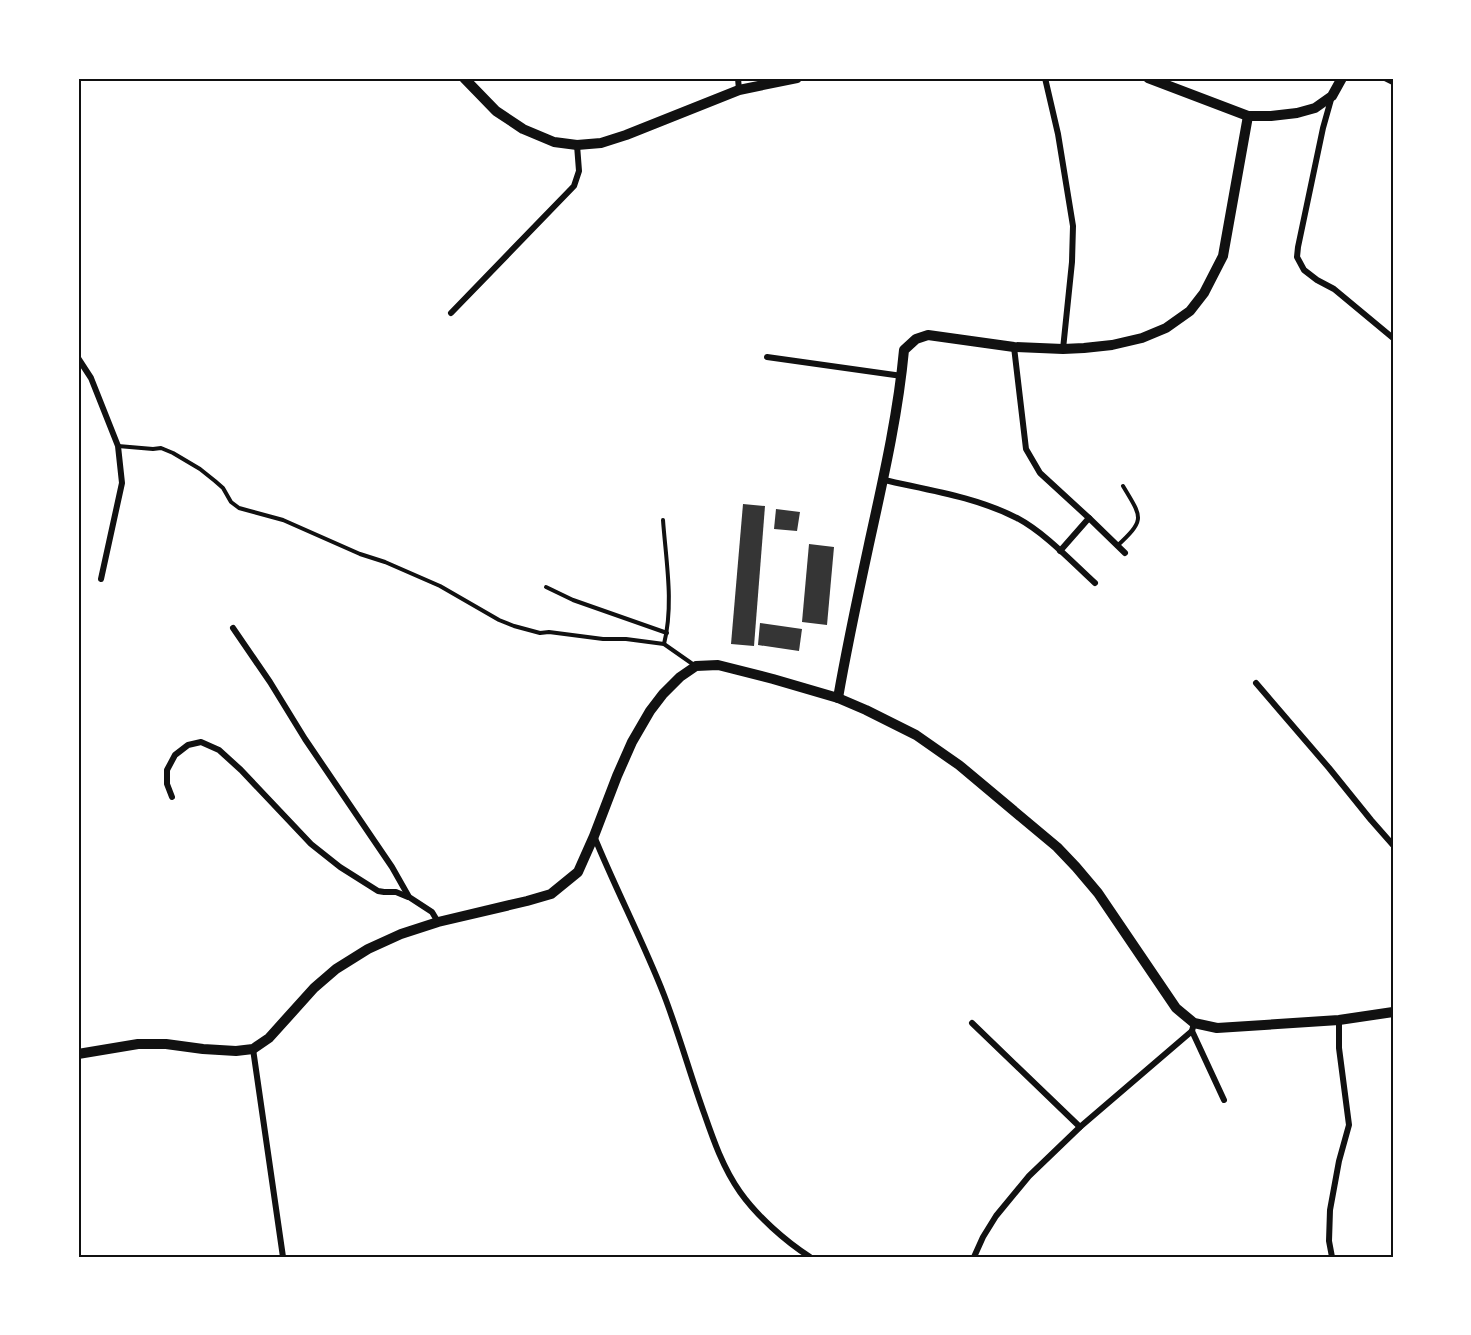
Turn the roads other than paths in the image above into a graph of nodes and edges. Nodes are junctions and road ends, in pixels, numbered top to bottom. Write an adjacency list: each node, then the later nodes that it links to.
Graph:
1 (464, 78): 12 (street)
2 (738, 78): 9 (street)
3 (797, 78): 9 (street)
4 (1045, 78): 16 (street)
5 (1148, 78): 11 (street)
6 (1342, 78): 10 (street)
7 (1385, 78): 8 (street)
8 (1393, 82)
9 (739, 90): 12 (street)
10 (1332, 96): 11 (street); 14 (street)
11 (1248, 116): 16 (street)
12 (577, 145): 13 (street)
13 (451, 313)
14 (1393, 338)
15 (1014, 347): 16 (street); 19 (street); 23 (street)
16 (1063, 349)
17 (767, 357): 19 (street)
18 (78, 358): 20 (street)
19 (902, 376): 21 (street)
20 (118, 446): 28 (street); 33 (lane)
21 (884, 480): 26 (street); 36 (street)
22 (1123, 486): 25 (lane)
23 (1089, 518): 25 (street); 26 (street)
24 (663, 520): 32 (lane)
25 (1118, 546): 27 (street)
26 (1060, 551): 29 (street)
27 (1125, 553)
28 (101, 579)
29 (1095, 583)
30 (546, 587): 32 (lane)
31 (233, 628): 40 (street)
32 (667, 633): 33 (lane)
33 (664, 644): 34 (lane)
34 (696, 666): 36 (street); 38 (street)
35 (1256, 683): 39 (street)
36 (838, 698): 45 (street)
37 (172, 797): 40 (street)
38 (594, 836): 41 (street); 51 (street)
39 (1393, 845)
40 (409, 897): 41 (street)
41 (438, 922): 46 (street)
42 (1393, 1012): 43 (street)
43 (1339, 1020): 45 (street); 53 (street)
44 (972, 1023): 49 (street)
45 (1193, 1027): 48 (street); 49 (street)
46 (253, 1049): 47 (street); 50 (street)
47 (78, 1054)
48 (1224, 1100)
49 (1080, 1127): 52 (street)
50 (283, 1257)
51 (810, 1257)
52 (974, 1257)
53 (1332, 1257)

